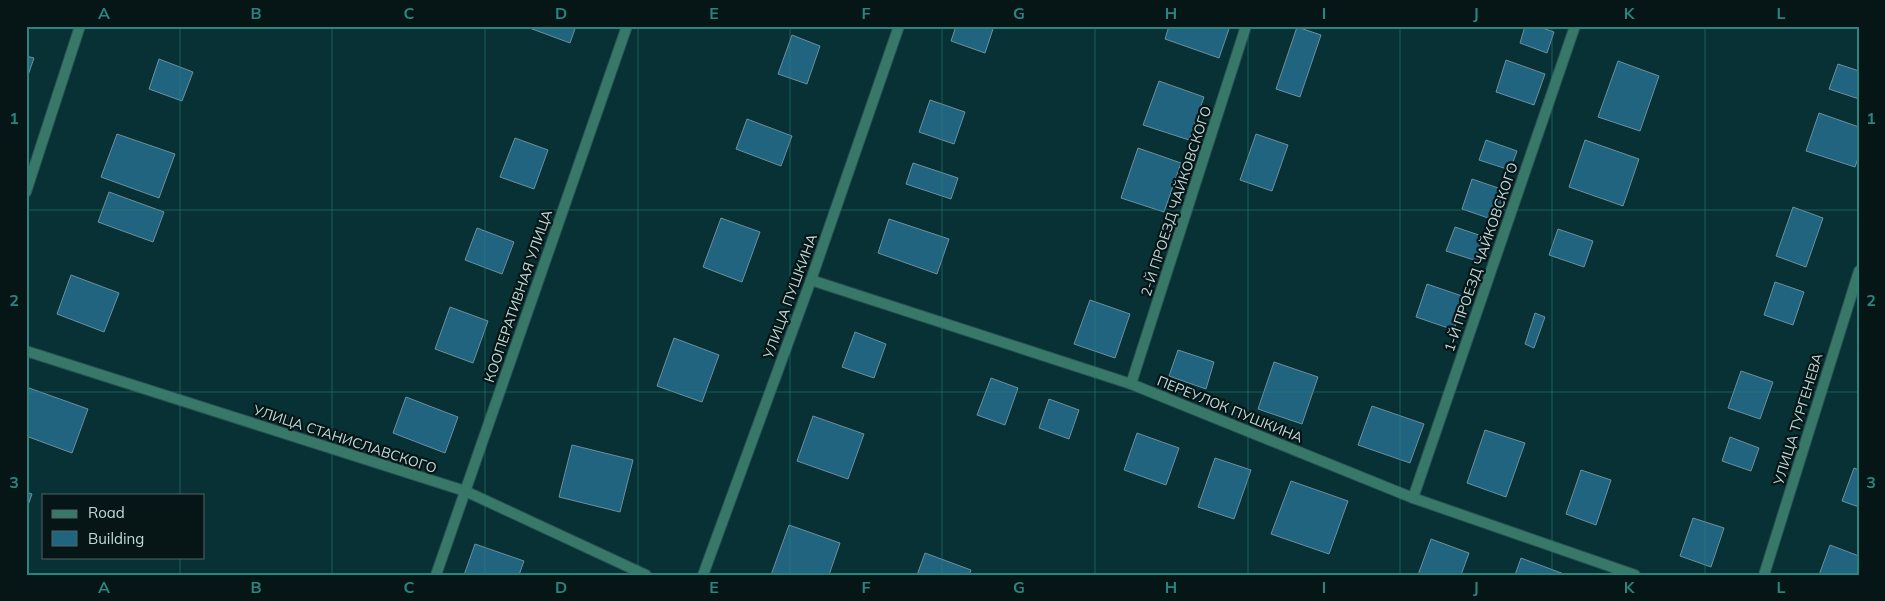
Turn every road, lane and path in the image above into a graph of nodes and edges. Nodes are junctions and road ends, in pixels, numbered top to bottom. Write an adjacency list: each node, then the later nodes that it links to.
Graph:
1 (80, 26): 6 (street)
2 (627, 26): 11 (street, КООПЕРАТИВНАЯ УЛИЦА)
3 (899, 26): 8 (street, УЛИЦА ПУШКИНА)
4 (1246, 26): 10 (street, 2-Й ПРОЕЗД ЧАЙКОВСКОГО)
5 (1575, 26): 12 (street, 1-Й ПРОЕЗД ЧАЙКОВСКОГО)
6 (26, 192)
7 (1859, 271): 17 (street, УЛИЦА ТУРГЕНЕВА)
8 (811, 280): 10 (street, ПЕРЕУЛОК ПУШКИНА); 15 (street, УЛИЦА ПУШКИНА)
9 (26, 351): 11 (street, УЛИЦА СТАНИСЛАВСКОГО)
10 (1131, 384): 12 (street, ПЕРЕУЛОК ПУШКИНА)
11 (465, 491): 13 (street, КООПЕРАТИВНАЯ УЛИЦА); 14 (street, УЛИЦА СТАНИСЛАВСКОГО)
12 (1413, 498): 16 (street, ПЕРЕУЛОК ПУШКИНА)
13 (436, 575)
14 (646, 575)
15 (703, 575)
16 (1635, 575)
17 (1764, 575)

